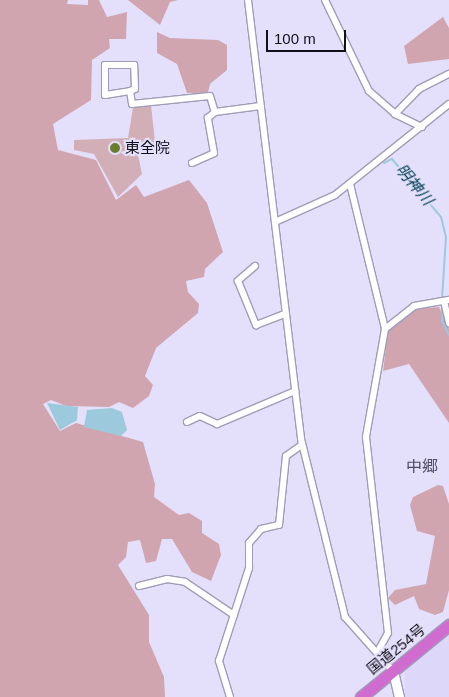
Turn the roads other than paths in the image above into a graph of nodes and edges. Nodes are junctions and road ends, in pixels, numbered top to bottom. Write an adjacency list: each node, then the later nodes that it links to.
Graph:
1 (248, 0): 6 (street)
2 (325, 0): 8 (street)
3 (449, 74): 8 (street)
4 (130, 91): 4 (street); 7 (street)
5 (449, 104): 9 (street)
6 (261, 106): 7 (street); 12 (street)
7 (215, 112): 10 (street)
8 (395, 114): 9 (street)
9 (422, 127): 11 (street)
10 (192, 163)
11 (350, 184): 12 (street); 17 (street)
12 (275, 222): 15 (street)
13 (255, 266): 15 (street)
14 (443, 301): 16 (street); 17 (street)
15 (285, 314): 18 (street)
16 (449, 323)
17 (384, 329): 24 (street)
18 (295, 391): 19 (street); 20 (street)
19 (187, 422)
20 (302, 445): 22 (street); 24 (street)
21 (139, 586): 22 (street)
22 (234, 615): 26 (street)
23 (449, 625): 25 (highway, 国道254号)
24 (378, 650): 25 (street)
25 (393, 671): 27 (highway, 国道254号); 28 (street)
26 (230, 697)
27 (361, 697)
28 (399, 697)

